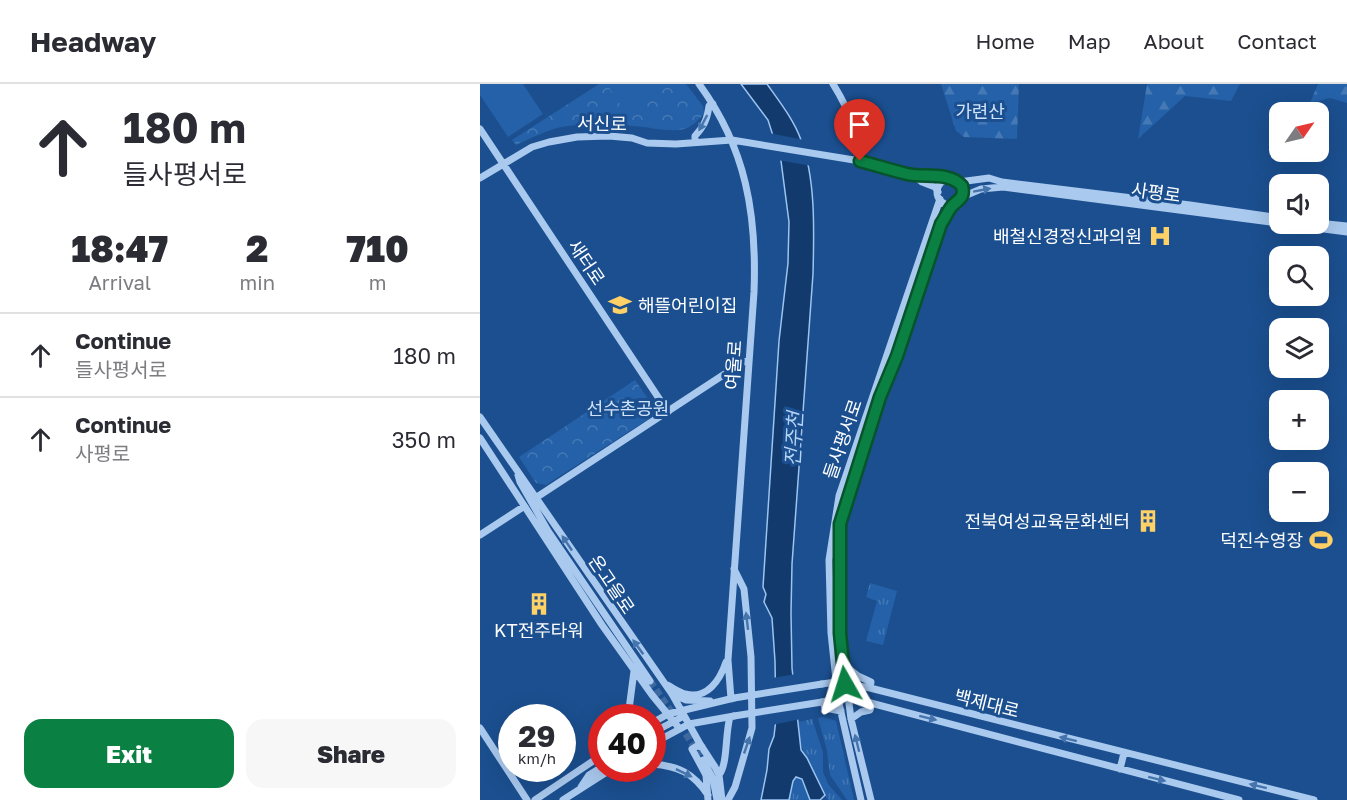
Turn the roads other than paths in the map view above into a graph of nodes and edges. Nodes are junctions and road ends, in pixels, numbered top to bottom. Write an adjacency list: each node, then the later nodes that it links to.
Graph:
1 (699, 84): 3 (street, 여울로)
2 (833, 84): 7 (street)
3 (712, 104): 5 (street, 여울로); 6 (street, one-way to 6)
4 (480, 129): 8 (street, 새터로)
5 (732, 140): 6 (street, 서신로); 7 (street, 서신로); 21 (street, 여울로)
6 (695, 141): 8 (street, 서신로)
7 (860, 161): 9 (street)
8 (502, 163): 10 (street, 서신로); 22 (street, 새터로)
9 (914, 175): 11 (street); 13 (street)
10 (480, 178)
11 (949, 179): 12 (street); 13 (street)
12 (959, 183): 14 (street); 16 (street, 사평로)
13 (939, 196): 15 (street); 35 (street, 들사평서로)
14 (962, 197): 15 (street, 사평로); 20 (street, 사평로, one-way to 20)
15 (954, 204): 19 (street, 사평로)
16 (1269, 216)
17 (1329, 224): 18 (street)
18 (1347, 226)
19 (938, 232): 32 (street, 들사평서로)
20 (1347, 232)
21 (748, 361): 22 (street); 30 (street, 여울로)
22 (668, 412): 26 (street)
23 (480, 417): 25 (street, 온고을로)
24 (480, 438): 27 (street, 온고을로)
25 (518, 475): 26 (street, 온고을로); 28 (street, 온고을로)
26 (537, 497): 36 (street, 온고을로, one-way to 26)
27 (522, 503): 28 (street, 온고을로); 29 (street); 33 (street, 온고을로)
28 (548, 531): 34 (street, 온고을로)
29 (480, 535)
30 (734, 569): 31 (street, 여울로); 76 (street, one-way to 30)
31 (728, 660): 36 (street); 41 (street, 여울로)
32 (844, 665): 37 (street, 들사평서로); 38 (street)
33 (634, 671): 46 (street); 50 (street, 온고을로)
34 (650, 681)
35 (836, 682): 37 (street, 백제대로); 41 (street, 백제대로, bridge); 42 (street, 들사평서로)
36 (664, 684): 39 (street, 온고을로)
37 (845, 684): 38 (street, 백제대로); 40 (street, 들사평서로)
38 (870, 688): 49 (street, 백제대로)
39 (672, 694): 43 (street); 48 (street, 온고을로)
40 (848, 697): 42 (street, 백제대로); 45 (street, 백제대로); 53 (street, 들사평서로)
41 (732, 699): 43 (street, 백제대로)
42 (838, 699): 44 (street, 백제대로); 47 (street, 들사평서로)
43 (718, 701): 48 (street, 백제대로)
44 (822, 702): 47 (street); 51 (street, 백제대로, bridge)
45 (872, 703): 53 (street); 56 (street, 백제대로, one-way to 56)
46 (630, 704)
47 (841, 711): 77 (street, 들사평서로)
48 (683, 713): 50 (street, 백제대로); 55 (street, 온고을로)
49 (967, 713): 56 (street); 61 (street, 백제대로, one-way to 49)
50 (670, 717): 52 (street, 백제대로); 54 (street); 58 (street, 온고을로)
51 (732, 717): 55 (street, 백제대로); 66 (street)
52 (666, 718)
53 (851, 719): 78 (street, 들사평서로, one-way to 53)
54 (666, 721)
55 (688, 724): 58 (street, 백제대로); 60 (street, 온고을로)
56 (964, 727): 65 (street, 백제대로)
57 (480, 728): 71 (street)
58 (679, 728): 59 (street, 백제대로)
59 (666, 736)
60 (702, 747): 66 (street, 온고을로); 70 (street)
61 (1124, 753): 65 (street); 80 (street, 백제대로, one-way to 61)
62 (700, 756): 74 (street)
63 (588, 764): 72 (street)
64 (666, 767): 70 (street, one-way to 70)
65 (1120, 769): 79 (street, 백제대로, one-way to 79)
66 (719, 775): 75 (street)
67 (588, 777): 69 (street)
68 (591, 782): 69 (street)
69 (580, 789): 73 (street)
70 (708, 797)
71 (527, 800)
72 (534, 800)
73 (563, 800)
74 (717, 800)
75 (722, 800)
76 (728, 800)
77 (861, 800)
78 (870, 800)
79 (1239, 800)
80 (1314, 800)

